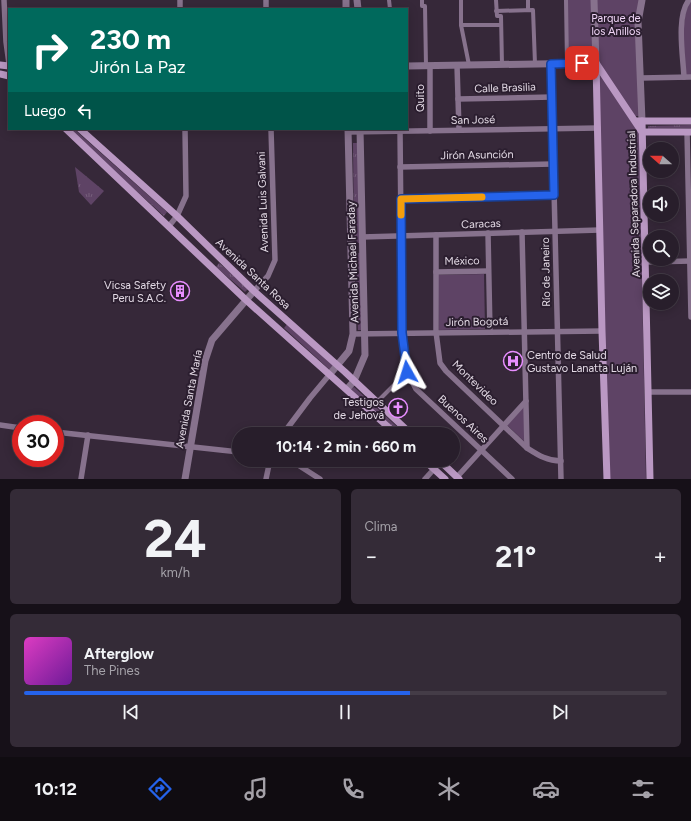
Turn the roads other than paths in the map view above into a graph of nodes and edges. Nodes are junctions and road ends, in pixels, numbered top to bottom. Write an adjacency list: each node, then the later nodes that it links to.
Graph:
1 (4, 0): 15 (street)
2 (422, 0): 24 (street)
3 (461, 0): 13 (street)
4 (496, 0): 12 (street)
5 (528, 0): 11 (street)
6 (566, 0): 19 (street)
7 (594, 0): 16 (street)
8 (642, 0): 27 (street, Avenida Separadora Industrial)
9 (679, 0): 10 (street)
10 (688, 2): 25 (street)
11 (528, 10): 12 (street); 17 (street)
12 (496, 11): 14 (street)
13 (461, 25): 14 (street); 21 (street)
14 (502, 25): 22 (street)
15 (8, 58)
16 (596, 63): 19 (street); 30 (main road); 33 (main road)
17 (535, 64): 18 (street); 22 (street)
18 (551, 64): 19 (street); 28 (street, Río de Janeiro)
19 (567, 64)
20 (457, 65): 21 (street); 24 (street); 29 (street)
21 (469, 65): 22 (street)
22 (502, 65)
23 (408, 66): 24 (street)
24 (428, 66): 42 (street, Quito)
25 (684, 77): 26 (street); 27 (street)
26 (691, 77)
27 (641, 78): 30 (street, Avenida Separadora Industrial)
28 (552, 97): 29 (street, Calle Brasilia); 32 (street, Río de Janeiro)
29 (458, 99): 40 (street)
30 (638, 121): 31 (main road); 43 (main road)
31 (691, 121)
32 (553, 128): 33 (street, San José); 40 (street, San José); 45 (street, Río de Janeiro)
33 (598, 128): 51 (main road)
34 (67, 130): 50 (main road, Avenida Santa Rosa)
35 (81, 130): 49 (main road, Avenida Santa Rosa)
36 (185, 130): 49 (street)
37 (271, 130): 66 (street, Avenida Luis Galvani)
38 (360, 130): 39 (street, San José); 41 (street, San José); 57 (street, Avenida Michael Faraday)
39 (400, 130): 42 (street, San José); 46 (street, Buenos Aires)
40 (459, 130): 42 (street, San José)
41 (348, 131): 60 (street, Avenida Michael Faraday)
42 (430, 131)
43 (643, 132): 44 (main road); 52 (main road, Avenida Separadora Industrial)
44 (689, 132): 62 (street)
45 (554, 164): 46 (street, Jirón Asunción); 47 (street, Río de Janeiro)
46 (400, 167): 48 (street, Buenos Aires)
47 (554, 195): 48 (street); 54 (street, Río de Janeiro)
48 (401, 199): 58 (street, Buenos Aires)
49 (177, 216): 50 (street); 66 (main road, Avenida Santa Rosa)
50 (169, 226): 67 (main road, Avenida Santa Rosa)
51 (600, 230): 54 (street, Caracas); 71 (main road)
52 (646, 230)
53 (522, 232): 54 (street, Caracas); 55 (street, Caracas); 69 (street)
54 (555, 232): 70 (street, Río de Janeiro)
55 (488, 233): 56 (street, Caracas); 64 (street)
56 (436, 235): 58 (street, Caracas); 65 (street, Montevideo)
57 (362, 236): 58 (street, Caracas); 59 (street, Avenida Michael Faraday)
58 (401, 236): 74 (street, Buenos Aires)
59 (363, 248): 60 (street); 76 (street, Avenida Michael Faraday)
60 (351, 249): 75 (street, Avenida Michael Faraday)
61 (679, 261): 62 (street)
62 (690, 261): 68 (street)
63 (647, 266): 82 (main road, Avenida Separadora Industrial)
64 (488, 271): 65 (street, México); 73 (street)
65 (436, 272): 72 (street, Montevideo)
66 (254, 291): 67 (street, Avenida Santa María); 77 (main road, Avenida Santa Rosa)
67 (246, 300): 79 (main road, Avenida Santa Rosa); 94 (street, Avenida Santa María)
68 (691, 317)
69 (524, 331): 70 (street, Jirón Bogotá); 73 (street, Jirón Bogotá); 84 (street)
70 (558, 331): 71 (street, Jirón Bogotá); 98 (street, Río de Janeiro)
71 (602, 331): 112 (main road)
72 (436, 332): 73 (street, Jirón Bogotá); 74 (street, Jirón Bogotá); 86 (street, Montevideo)
73 (490, 332)
74 (402, 333): 76 (street, Jirón Bogotá); 78 (street, Buenos Aires)
75 (353, 334): 76 (street, Jirón Bogotá); 77 (street, Avenida Michael Faraday)
76 (366, 334): 80 (street, Avenida Michael Faraday)
77 (338, 365): 79 (street, Avenida Michael Faraday); 80 (main road, Avenida Santa Rosa)
78 (407, 372): 85 (street); 96 (street, Buenos Aires)
79 (330, 374): 81 (main road, Avenida Santa Rosa); 89 (street)
80 (354, 380): 81 (street, Avenida Michael Faraday); 85 (main road, Avenida Santa Rosa)
81 (346, 389): 90 (main road, Avenida Santa Rosa)
82 (649, 392): 83 (street); 113 (main road, Avenida Separadora Industrial)
83 (691, 392)
84 (526, 401): 86 (street); 95 (street)
85 (377, 402): 91 (main road, Avenida Santa Rosa)
86 (504, 424): 95 (street, Montevideo); 96 (street)
87 (0, 425): 88 (street)
88 (12, 427)
89 (288, 427)
90 (388, 427)
91 (404, 427)
92 (64, 433): 93 (street)
93 (88, 435): 94 (street); 104 (street)
94 (191, 447): 97 (street); 105 (street, Avenida Santa María)
95 (527, 448): 98 (street, Montevideo)
96 (481, 450): 103 (street); 110 (street, Buenos Aires)
97 (232, 451)
98 (561, 461): 111 (street, Río de Janeiro)
99 (269, 467): 106 (street)
100 (300, 467): 107 (street)
101 (446, 467): 103 (main road)
102 (434, 469): 108 (street); 109 (main road)
103 (458, 478)
104 (81, 479)
105 (185, 479)
106 (266, 479)
107 (320, 479)
108 (425, 479)
109 (444, 479)
110 (512, 479)
111 (562, 479)
112 (607, 479)
113 (650, 479)

